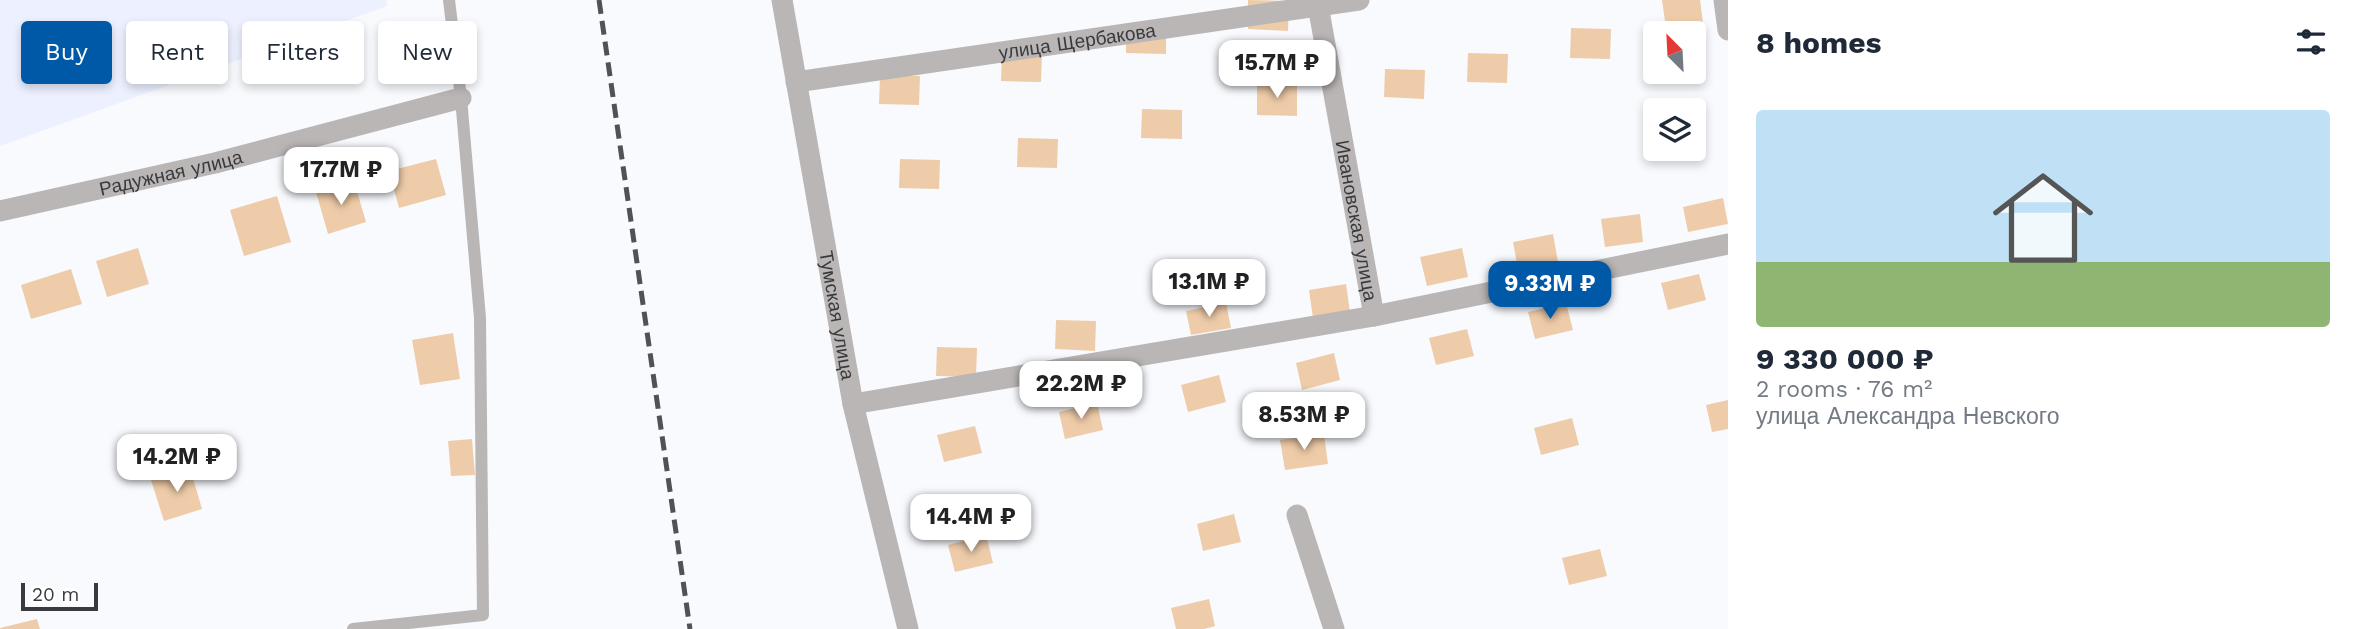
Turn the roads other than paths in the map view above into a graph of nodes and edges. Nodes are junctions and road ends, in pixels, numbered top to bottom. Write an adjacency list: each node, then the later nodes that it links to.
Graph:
1 (449, 0): 8 (lane)
2 (782, 0): 7 (street, Тумская улица)
3 (1359, 0): 5 (street, улица Щербакова)
4 (1724, 0): 6 (street)
5 (1318, 3): 7 (street, улица Щербакова); 11 (street, Ивановская улица)
6 (1728, 30)
7 (796, 82): 12 (street, Тумская улица)
8 (461, 98): 9 (street, Радужная улица); 14 (lane)
9 (0, 211)
10 (1728, 244): 11 (street)
11 (1374, 316): 12 (street)
12 (853, 404): 15 (street, Тумская улица)
13 (1297, 515): 16 (street)
14 (353, 629)
15 (908, 629)
16 (1334, 629)

